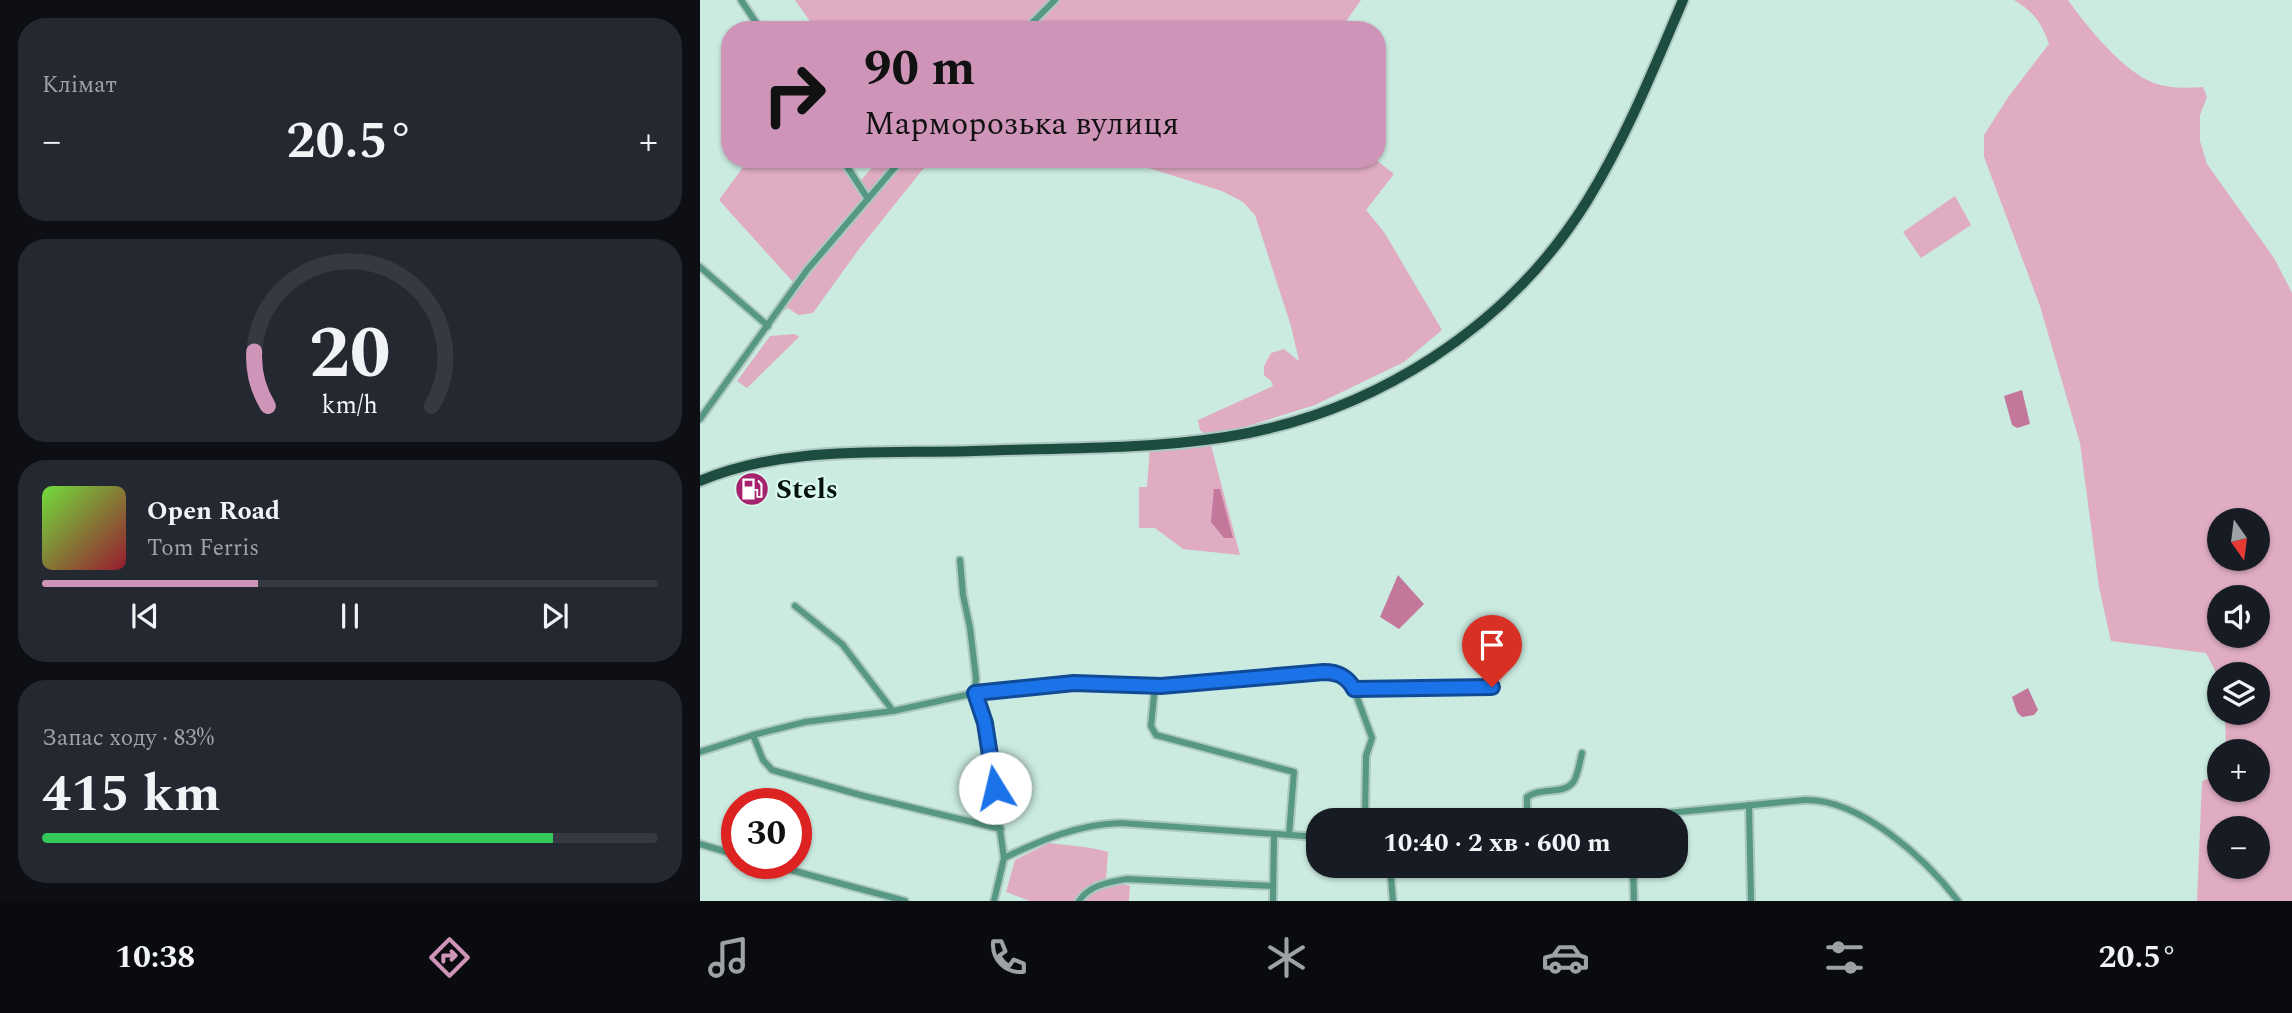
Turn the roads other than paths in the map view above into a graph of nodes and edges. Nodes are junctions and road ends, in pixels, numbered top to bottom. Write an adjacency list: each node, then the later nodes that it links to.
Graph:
1 (741, 0): 4 (street)
2 (1055, 0): 5 (street)
3 (1683, 0): 12 (main road)
4 (755, 21)
5 (1034, 21)
6 (848, 168): 8 (street)
7 (894, 168): 8 (street)
8 (868, 199): 10 (street)
9 (700, 267): 10 (street)
10 (768, 326): 11 (street)
11 (700, 419)
12 (700, 481)
13 (960, 560): 18 (street)
14 (795, 606): 19 (street)
15 (1155, 686): 17 (street); 18 (street); 29 (street)
16 (1492, 687): 17 (street)
17 (1354, 689): 24 (street)
18 (975, 693): 19 (street); 27 (street)
19 (893, 711): 20 (street)
20 (753, 734): 21 (street); 27 (street)
21 (700, 752)
22 (1582, 753): 25 (street)
23 (1749, 806): 26 (street); 44 (street); 45 (street)
24 (1365, 808)
25 (1527, 808)
26 (1688, 812)
27 (1001, 829): 33 (street)
28 (1274, 834): 29 (street); 33 (street); 37 (street)
29 (1289, 835): 30 (street)
30 (1306, 836)
31 (700, 844): 32 (street)
32 (721, 850)
33 (1004, 858): 39 (street)
34 (812, 876): 38 (street)
35 (1391, 878): 42 (street)
36 (1633, 878): 43 (street)
37 (1273, 886): 40 (street); 41 (street)
38 (905, 901)
39 (995, 901)
40 (1079, 901)
41 (1273, 901)
42 (1393, 901)
43 (1634, 901)
44 (1751, 901)
45 (1958, 901)

